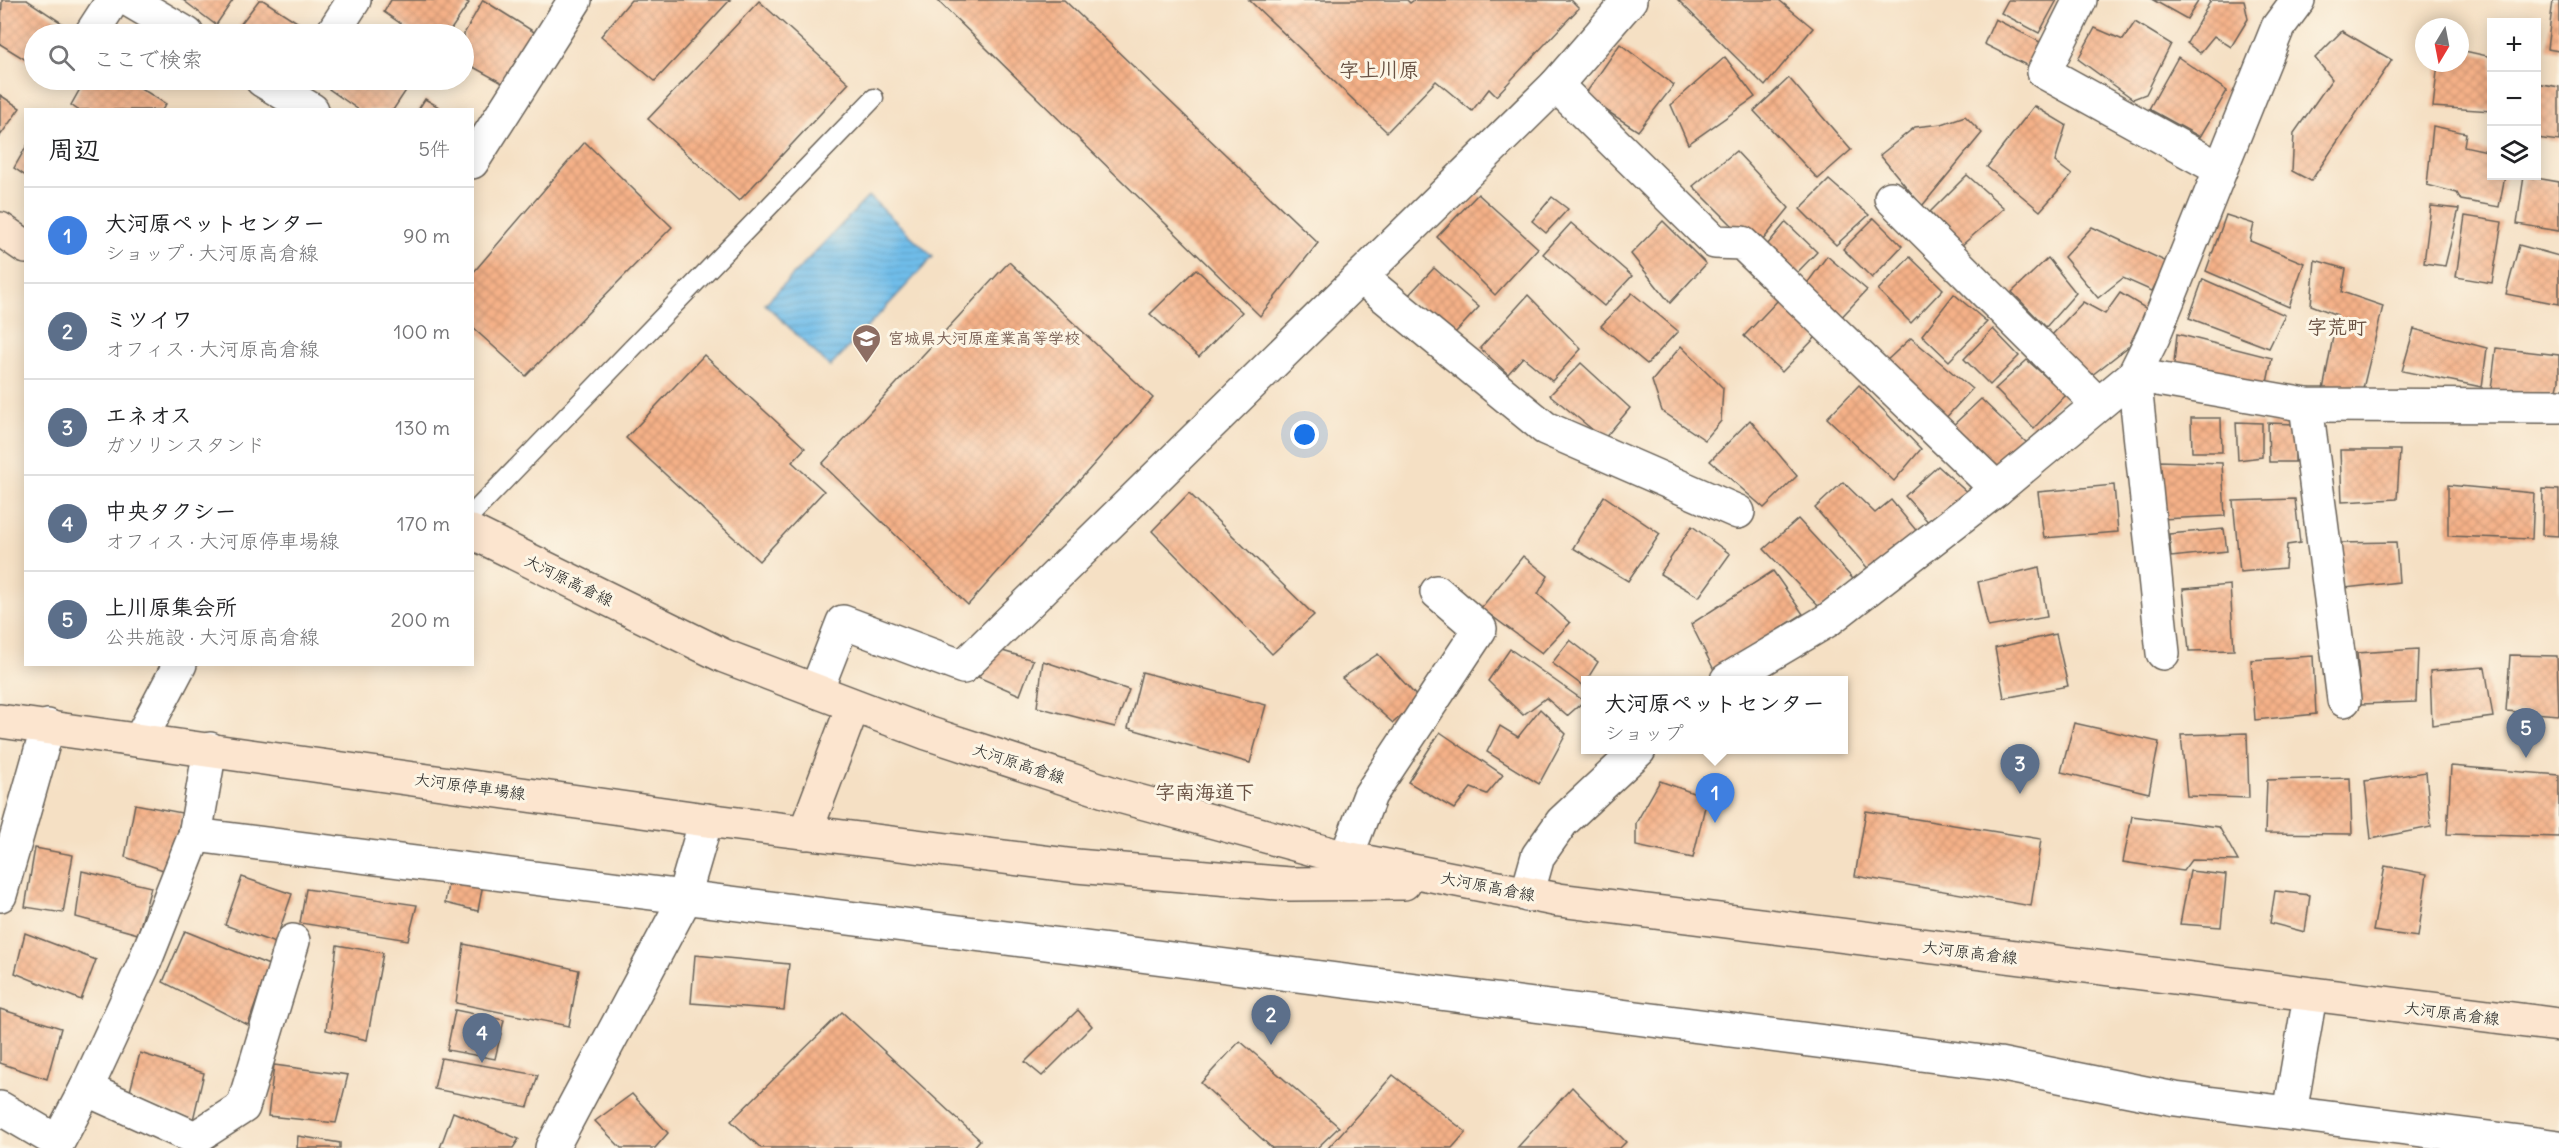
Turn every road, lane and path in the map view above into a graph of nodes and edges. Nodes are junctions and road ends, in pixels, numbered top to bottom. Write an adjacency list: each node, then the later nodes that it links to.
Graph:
1 (113, 0): 8 (street)
2 (129, 0): 9 (street)
3 (354, 0): 10 (street)
4 (575, 0): 15 (street)
5 (1630, 0): 11 (street)
6 (2080, 0): 16 (street)
7 (2298, 0): 16 (street)
8 (97, 24)
9 (170, 24)
10 (338, 24)
11 (1556, 85): 20 (street); 25 (street)
12 (281, 90): 14 (street)
13 (874, 98): 26 (lane)
14 (299, 99)
15 (474, 159)
16 (2220, 169): 21 (street)
17 (1891, 198): 22 (street)
18 (0, 229): 19 (main road)
19 (24, 247)
20 (1361, 277): 27 (street); 33 (street)
21 (2134, 375): 22 (street); 23 (street); 30 (street)
22 (2098, 404): 25 (street)
23 (2306, 405): 24 (street); 34 (street)
24 (2559, 406)
25 (1997, 489): 32 (street)
26 (474, 511)
27 (1738, 512)
28 (474, 533): 33 (main road, 大河原高倉線)
29 (1437, 592): 44 (street)
30 (2163, 653)
31 (179, 666): 38 (street)
32 (1735, 676)
33 (816, 691): 35 (main road, 大河原高倉線)
34 (2344, 700)
35 (853, 706): 42 (main road); 44 (main road, 大河原高倉線)
36 (0, 721): 37 (main road, 大河原停車場線)
37 (48, 726): 38 (main road, 大河原停車場線); 46 (street)
38 (140, 740): 39 (main road, 大河原停車場線)
39 (210, 749): 41 (main road, 大河原停車場線); 43 (street)
40 (1635, 754): 47 (street)
41 (706, 820): 42 (main road, 大河原停車場線); 48 (street)
42 (805, 833): 45 (main road, 大河原停車場線)
43 (195, 835): 48 (street); 52 (street)
44 (1346, 858): 45 (main road, 大河原高倉線)
45 (1468, 883): 47 (main road, 大河原高倉線)
46 (0, 895)
47 (1527, 895): 50 (main road, 大河原高倉線)
48 (684, 897): 54 (street); 55 (street)
49 (293, 941): 52 (street)
50 (2310, 996): 51 (main road, 大河原高倉線); 54 (street)
51 (2559, 1025)
52 (86, 1089): 53 (street)
53 (0, 1108)
54 (2290, 1113): 56 (street)
55 (565, 1142)
56 (2559, 1147)

